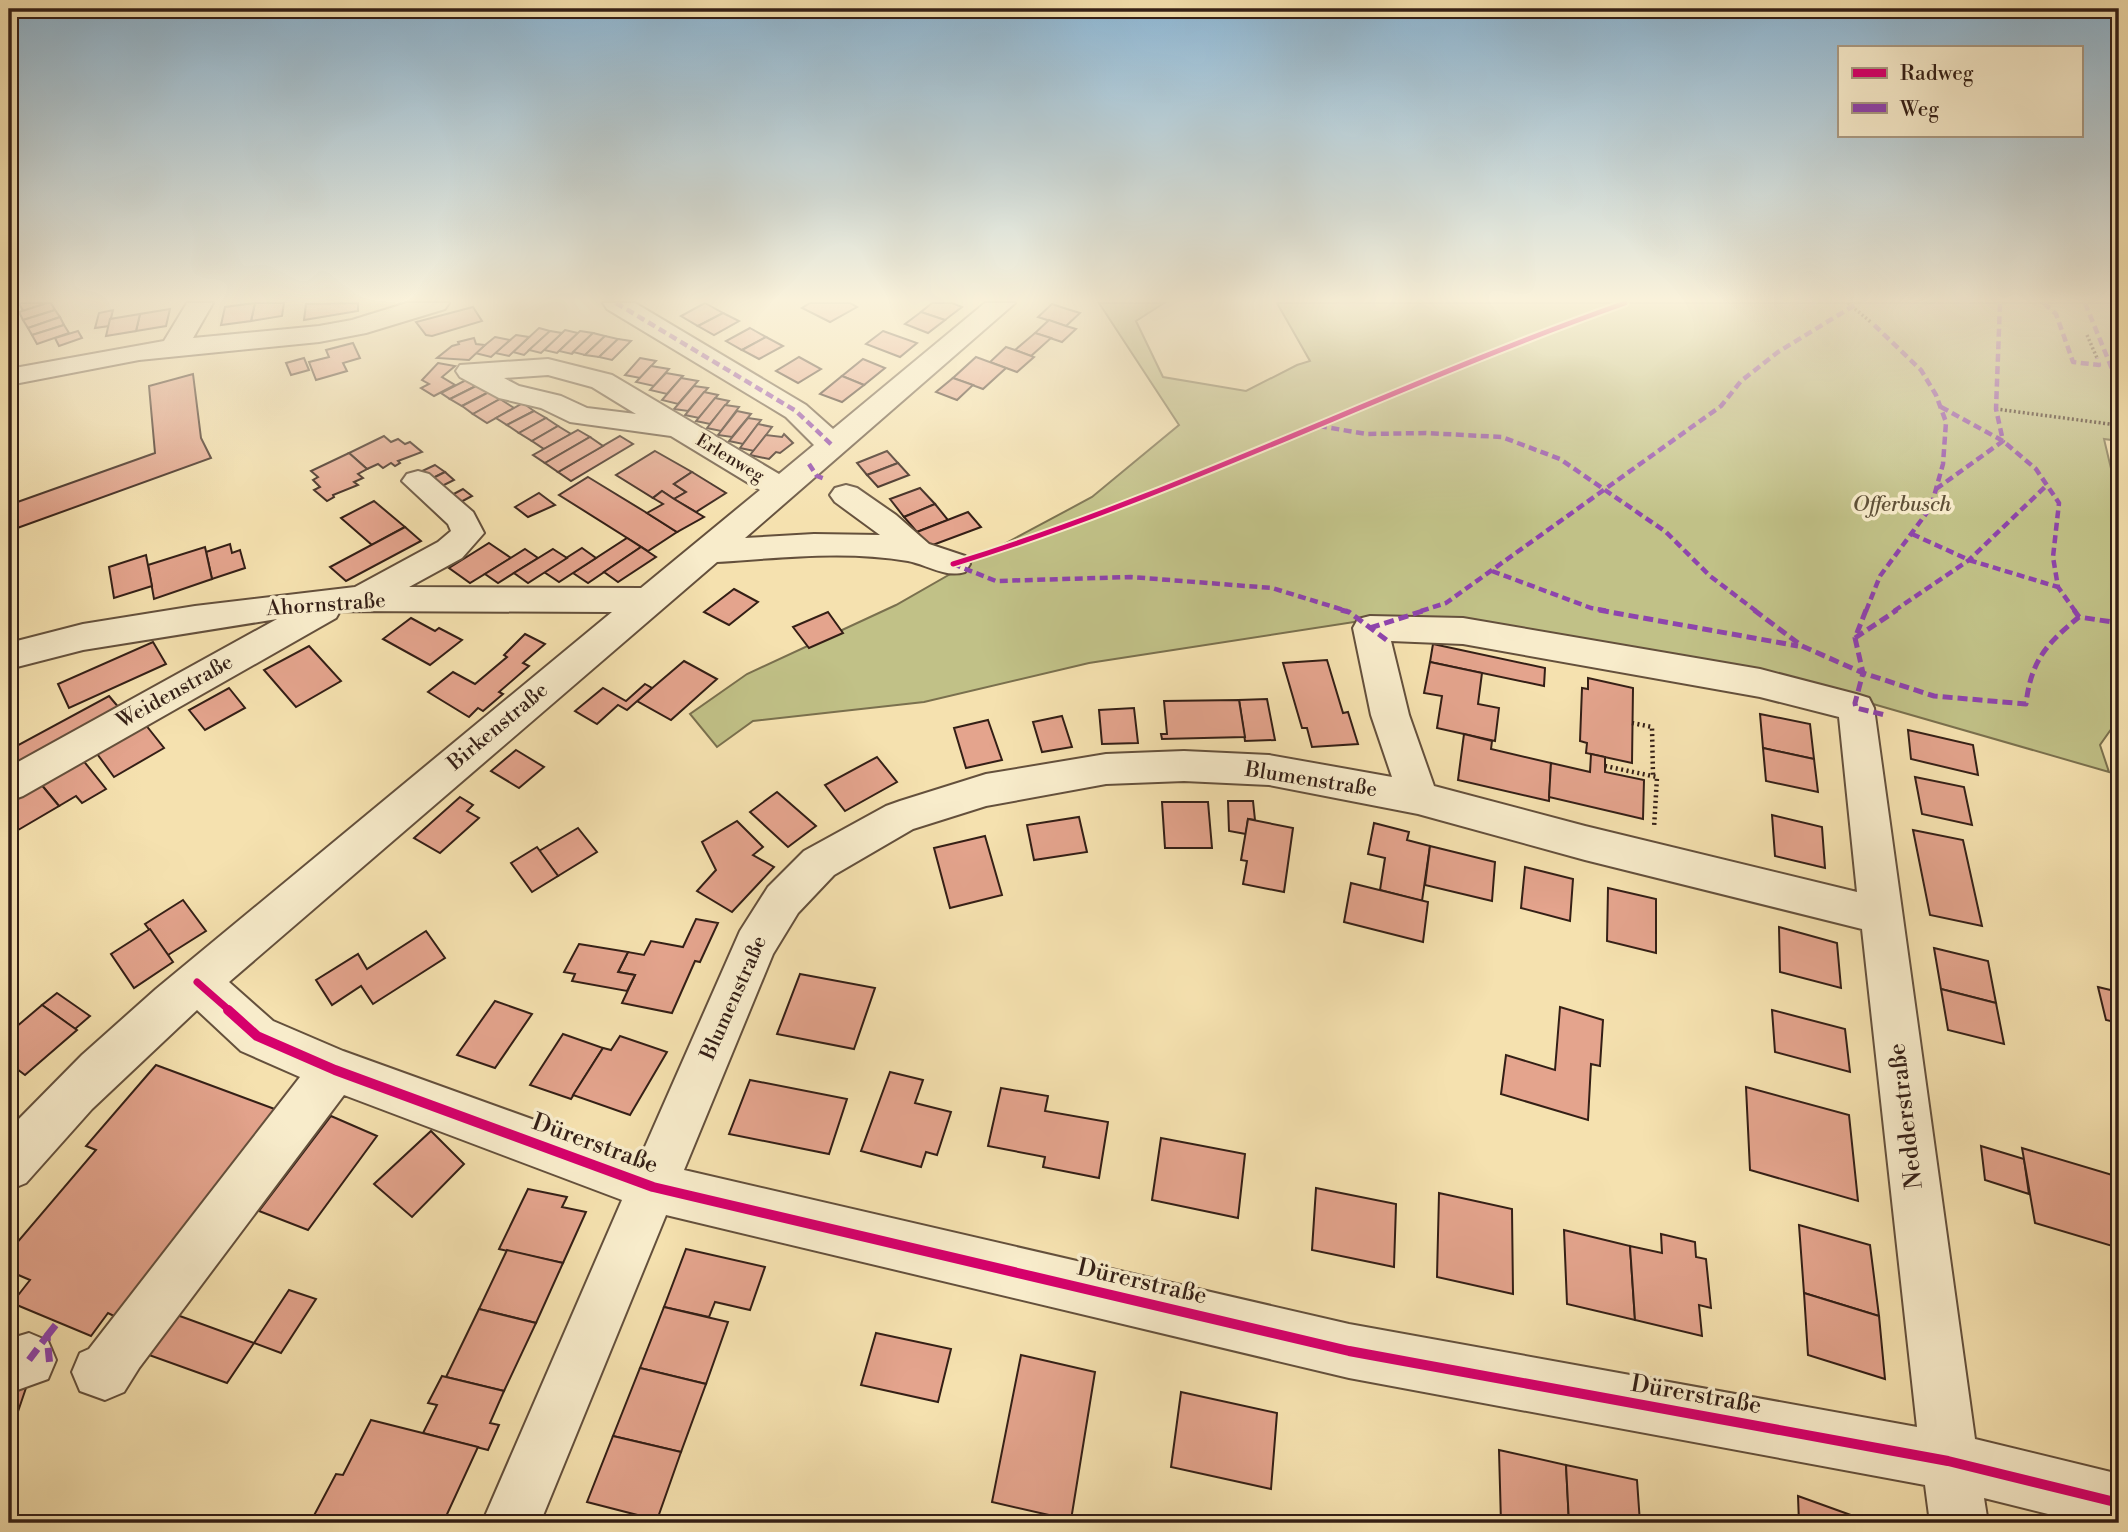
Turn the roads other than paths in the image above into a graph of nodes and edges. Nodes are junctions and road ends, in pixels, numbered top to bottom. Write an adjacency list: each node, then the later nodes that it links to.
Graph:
1 (476, 374): 5 (street, Erlenweg)
2 (577, 374): 5 (street, Erlenweg)
3 (737, 374): 6 (street)
4 (916, 374): 6 (street, Birkenstraße)
5 (680, 428): 8 (street, Erlenweg)
6 (832, 445): 8 (street, Birkenstraße)
7 (418, 481): 13 (street, Weidenstraße)
8 (781, 489): 10 (street, Birkenstraße)
9 (846, 495): 11 (street)
10 (709, 551): 11 (street); 14 (street, Birkenstraße)
11 (918, 552): 12 (street)
12 (953, 564)
13 (350, 599): 14 (street, Ahornstraße); 16 (street, Ahornstraße); 17 (street, Weidenstraße)
14 (648, 600): 20 (street, Birkenstraße)
15 (1370, 628): 18 (street, Blumenstraße); 19 (street, Nedderstraße)
16 (9, 656)
17 (9, 785)
18 (1418, 799): 19 (street, Blumenstraße); 23 (street, Blumenstraße)
19 (1882, 916): 25 (street, Nedderstraße)
20 (197, 982): 21 (street, Dürerstraße); 22 (street, Birkenstraße)
21 (335, 1070): 23 (street, Dürerstraße); 24 (street)
22 (9, 1166)
23 (653, 1187): 25 (street, Dürerstraße); 27 (street, Blumenstraße)
24 (99, 1372)
25 (1948, 1461): 26 (street, Dürerstraße); 28 (street, Nedderstraße)
26 (2119, 1503)
27 (511, 1523)
28 (1959, 1523)

